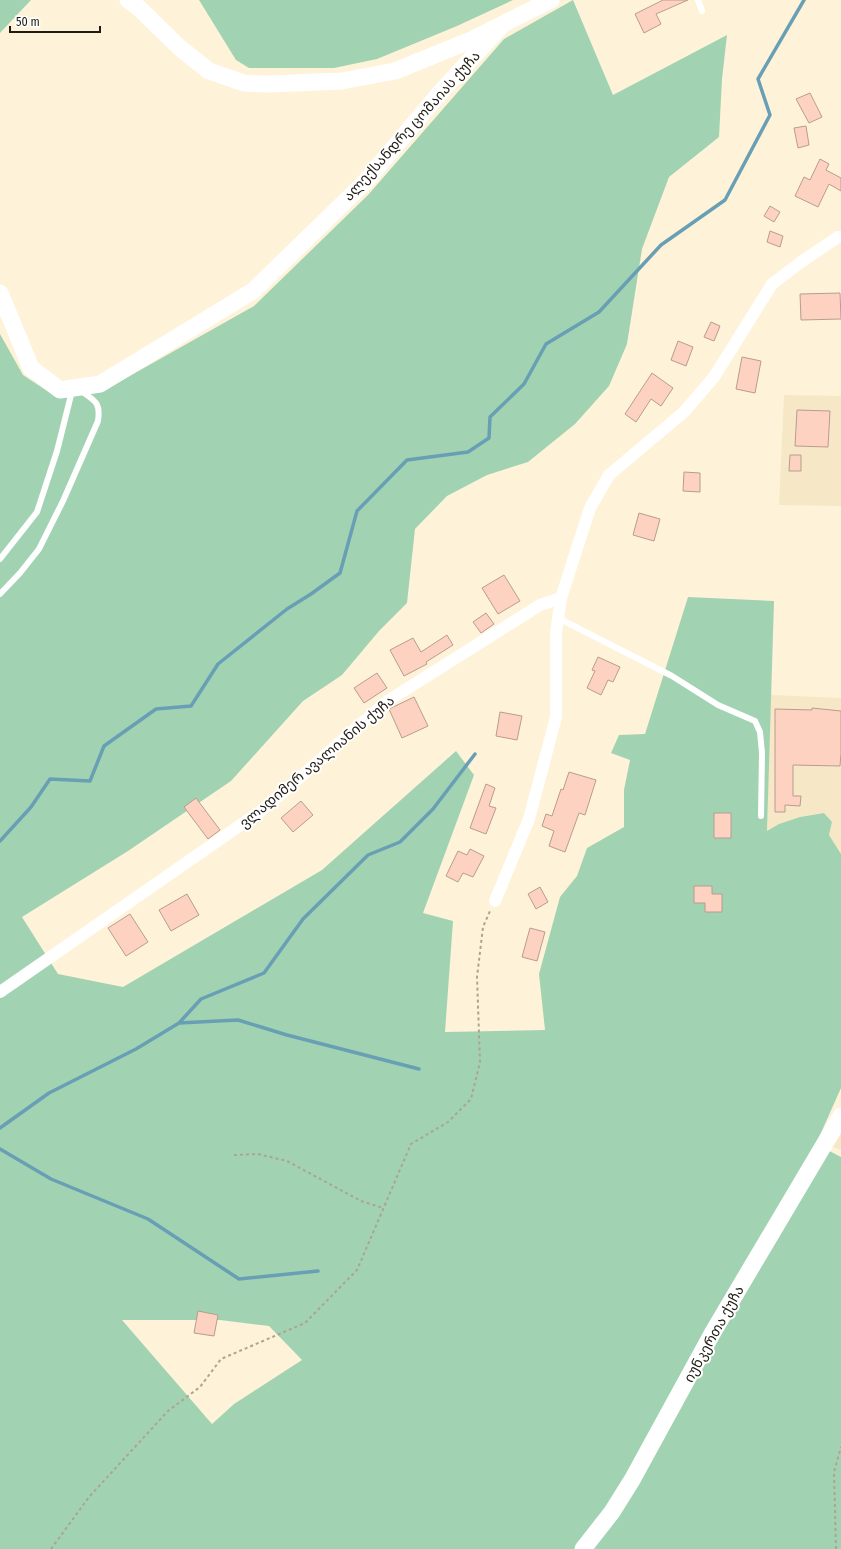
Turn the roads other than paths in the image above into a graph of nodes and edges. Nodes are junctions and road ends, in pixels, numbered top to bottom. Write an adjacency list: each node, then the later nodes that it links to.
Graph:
1 (128, 0): 5 (main road)
2 (551, 0): 5 (main road)
3 (698, 0): 4 (lane)
4 (702, 11)
5 (502, 25): 8 (main road, ალექსანდრე ცომაიას ქუჩა)
6 (841, 237): 11 (street)
7 (0, 293): 8 (main road, ალექსანდრე ცომაიას ქუჩა)
8 (75, 388): 9 (lane); 10 (lane)
9 (0, 559)
10 (0, 594)
11 (561, 598): 12 (street); 15 (street, ვლადიმერ ავალიანის ქუჩა)
12 (558, 618): 13 (lane); 14 (street)
13 (761, 816)
14 (495, 901)
15 (0, 992)
16 (841, 1116): 17 (main road, იუნკერთა ქუჩა)
17 (583, 1549)

